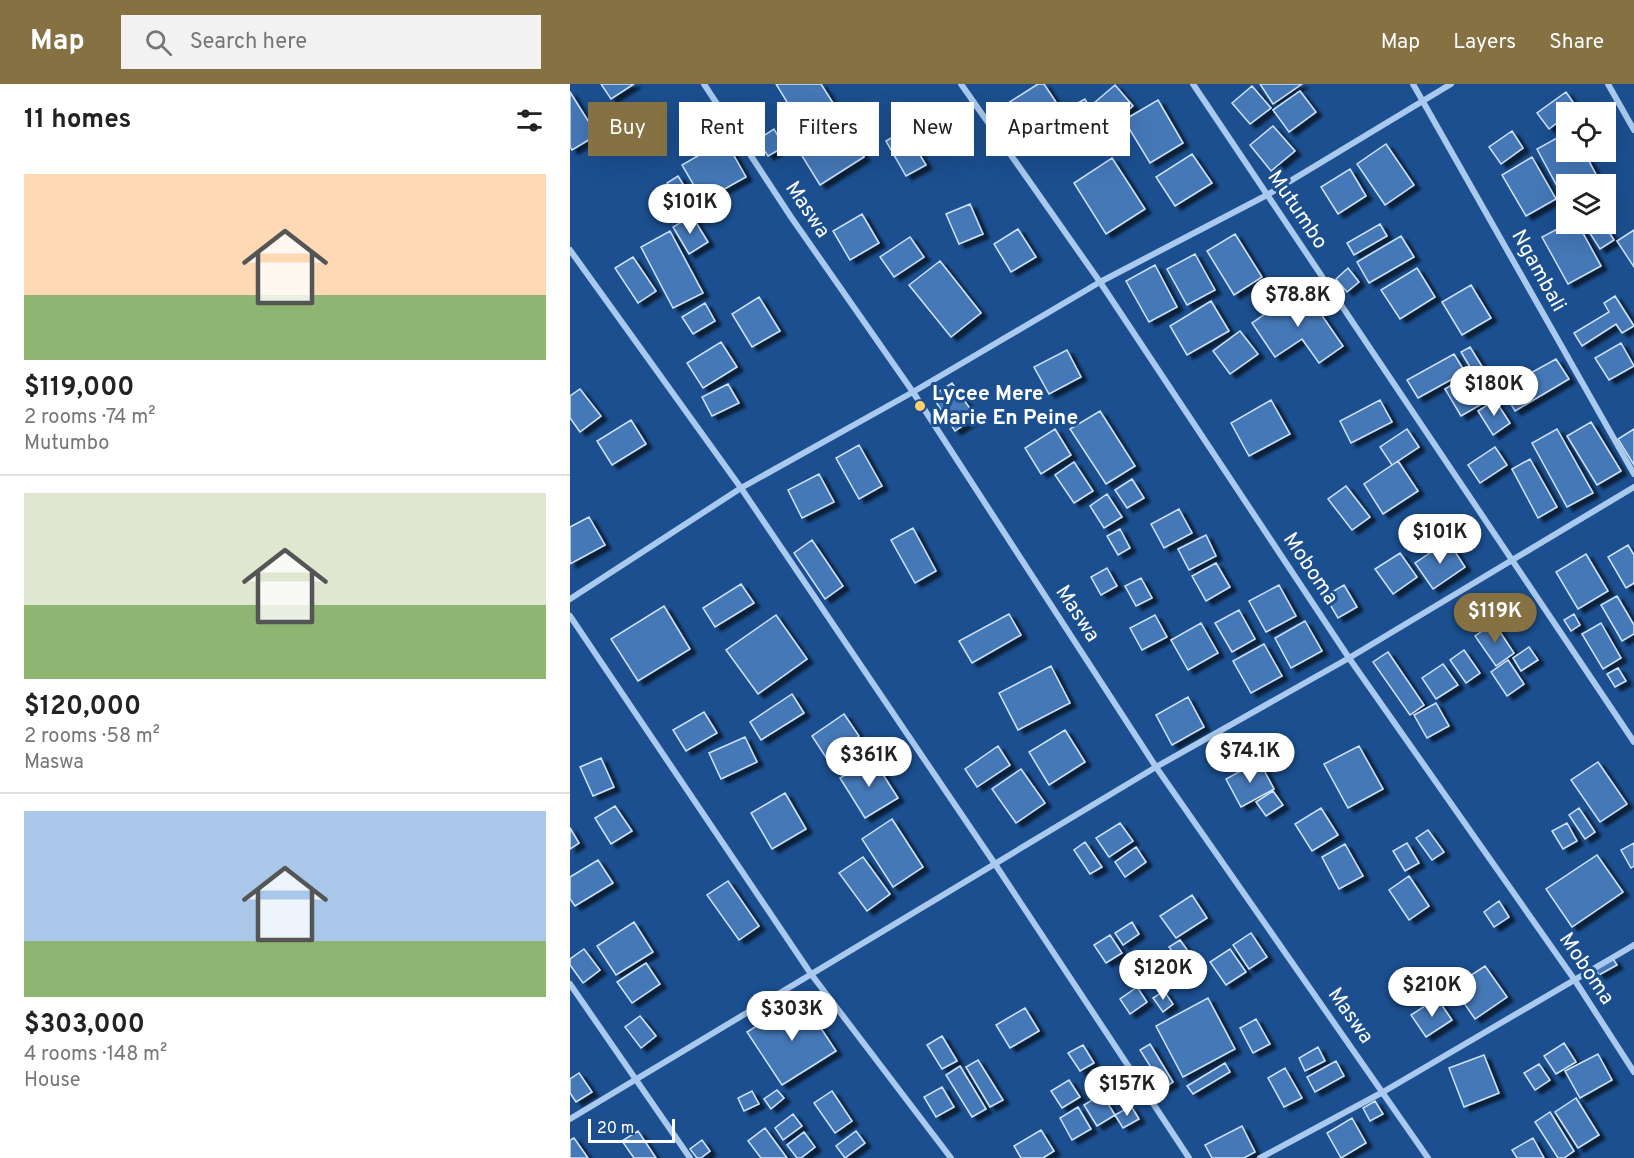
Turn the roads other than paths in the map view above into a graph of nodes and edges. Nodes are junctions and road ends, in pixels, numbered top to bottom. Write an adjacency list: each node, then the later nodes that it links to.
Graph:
1 (705, 84): 12 (street, Maswa)
2 (961, 84): 11 (street, Moboma)
3 (1193, 84): 9 (street, Mutumbo)
4 (1413, 84): 7 (street, Ngambali)
5 (1451, 84): 7 (street)
6 (1608, 84): 8 (street)
7 (1424, 101): 9 (street); 13 (street, Ngambali)
8 (1634, 130)
9 (1267, 195): 11 (street); 16 (street, Mutumbo)
10 (570, 250): 15 (street)
11 (1100, 282): 12 (street); 19 (street, Moboma)
12 (913, 392): 15 (street); 21 (street, Maswa)
13 (1634, 474)
14 (1634, 487): 16 (street)
15 (741, 488): 17 (street); 22 (street)
16 (1513, 561): 19 (street); 20 (street, Mutumbo)
17 (570, 599)
18 (570, 616): 24 (street)
19 (1349, 658): 21 (street); 25 (street, Moboma)
20 (1634, 742)
21 (1156, 767): 22 (street); 29 (street, Maswa)
22 (995, 864): 24 (street); 33 (street)
23 (1634, 945): 25 (street)
24 (811, 974): 28 (street); 32 (street)
25 (1574, 979): 27 (street, Moboma); 29 (street)
26 (570, 984): 28 (street)
27 (1634, 1072)
28 (636, 1079): 30 (street); 31 (street)
29 (1383, 1092): 34 (street); 35 (street, Maswa)
30 (570, 1119)
31 (690, 1158)
32 (951, 1158)
33 (1189, 1158)
34 (1260, 1158)
35 (1428, 1158)

